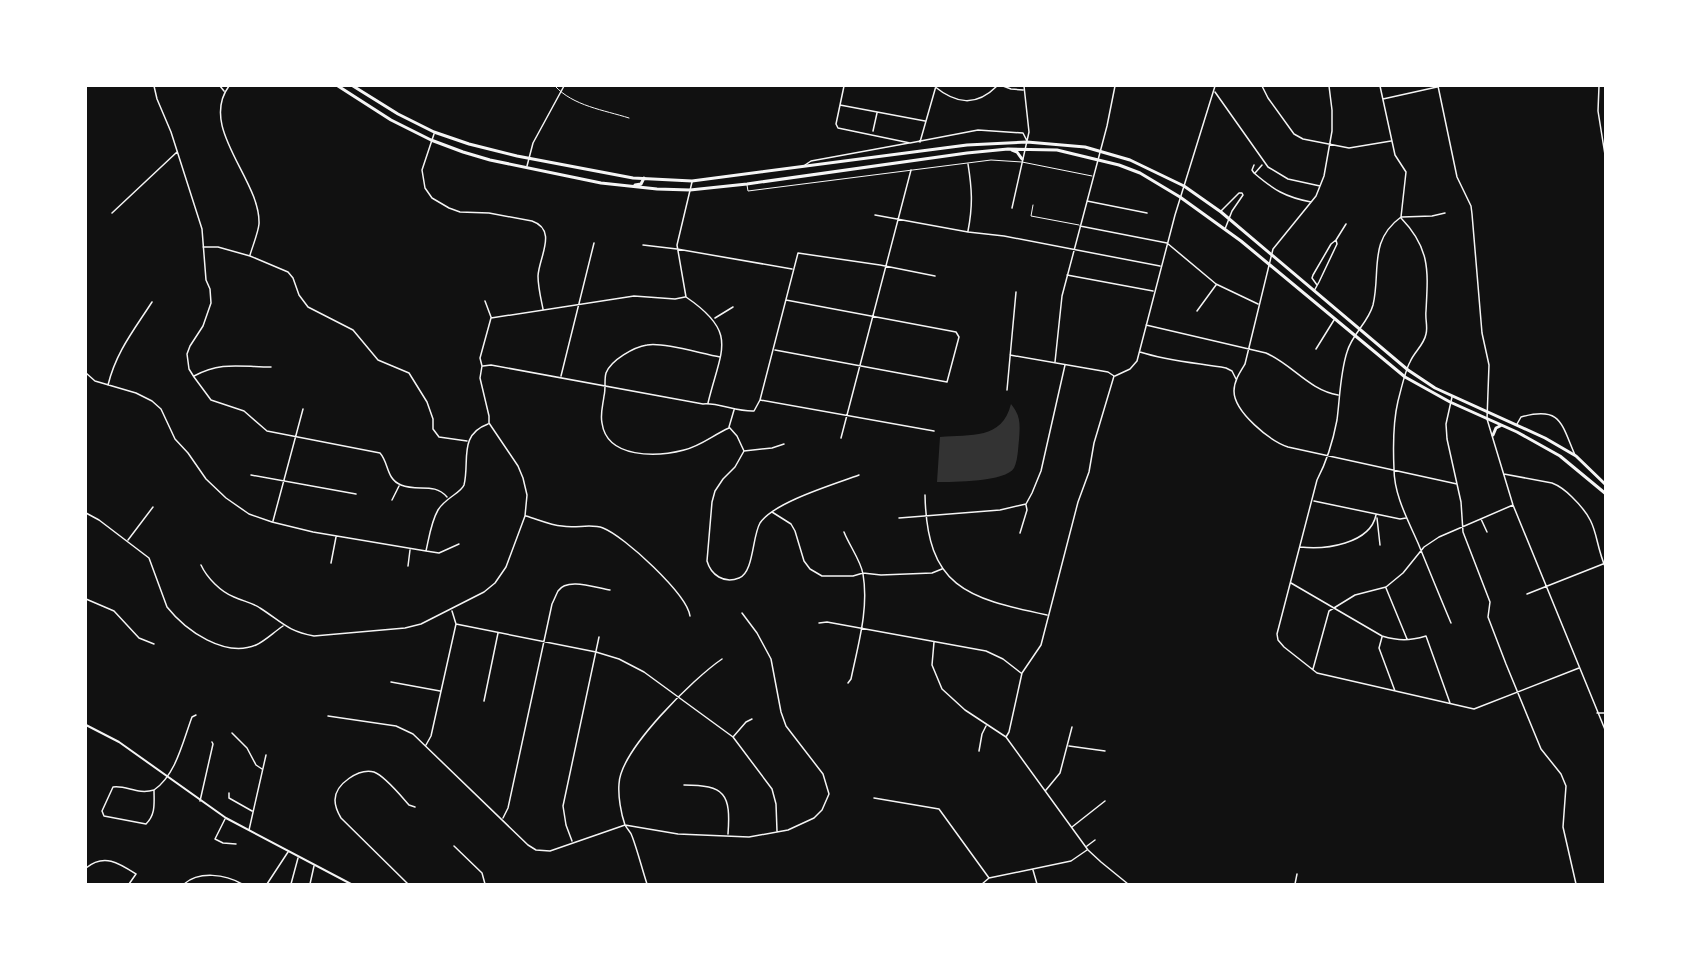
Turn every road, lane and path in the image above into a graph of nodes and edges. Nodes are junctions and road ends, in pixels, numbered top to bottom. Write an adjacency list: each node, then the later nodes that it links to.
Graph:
1 (154, 86): 39 (street)
2 (220, 86): 21 (street)
3 (229, 86): 21 (street)
4 (338, 86): 31 (main road)
5 (353, 86): 30 (main road)
6 (555, 86): 23 (lane)
7 (564, 86): 23 (street)
8 (844, 86): 25 (street)
9 (935, 86): 10 (street); 28 (street)
10 (997, 86)
11 (1004, 86): 20 (street)
12 (1024, 86): 20 (street)
13 (1115, 86): 40 (street)
14 (1215, 86): 22 (street)
15 (1262, 86): 36 (street)
16 (1329, 86): 36 (street)
17 (1380, 86): 24 (street)
18 (1438, 86): 24 (street); 144 (street)
19 (1599, 86): 44 (street)
20 (1024, 90): 34 (street)
21 (225, 91): 88 (street)
22 (1214, 91): 60 (street); 61 (street)
23 (561, 93): 27 (lane); 41 (street)
24 (1383, 99): 32 (street)
25 (840, 105): 26 (street); 35 (street)
26 (878, 112): 28 (street); 29 (street)
27 (629, 118)
28 (925, 121): 33 (street)
29 (873, 131)
30 (434, 132): 31 (street); 41 (main road)
31 (431, 140): 49 (main road); 107 (street)
32 (1391, 141): 36 (street); 73 (street)
33 (920, 142): 34 (street); 35 (street)
34 (1027, 142): 38 (street); 40 (main road); 50 (main road)
35 (910, 143): 50 (street)
36 (1329, 145): 61 (street)
37 (1008, 149): 38 (main road); 43 (main road); 55 (main road)
38 (1024, 149): 42 (main road); 43 (street)
39 (177, 151): 69 (street); 84 (street)
40 (1101, 151): 42 (street); 60 (main road)
41 (528, 158): 45 (main road); 49 (street)
42 (1099, 159): 54 (street); 63 (main road)
43 (1022, 160): 46 (lane); 54 (lane); 67 (street)
44 (1605, 160)
45 (558, 164): 53 (main road); 56 (main road)
46 (968, 164): 51 (lane); 79 (street)
47 (1254, 165): 52 (street)
48 (1262, 165): 52 (street)
49 (526, 167): 53 (main road)
50 (802, 168): 55 (main road); 57 (main road)
51 (912, 170): 58 (lane); 74 (street)
52 (1254, 173): 65 (street)
53 (556, 174): 59 (main road)
54 (1094, 176): 64 (street)
55 (803, 177): 58 (main road)
56 (644, 178): 57 (main road); 59 (main road)
57 (692, 181): 62 (street)
58 (747, 184): 62 (main road)
59 (630, 186): 62 (main road)
60 (1185, 186): 63 (street); 68 (main road)
61 (1321, 186): 65 (street)
62 (690, 190): 85 (street)
63 (1180, 197): 78 (main road); 82 (street)
64 (1087, 201): 70 (street); 77 (street)
65 (1312, 202): 87 (street)
66 (1034, 205): 77 (lane)
67 (1012, 208)
68 (1221, 212): 75 (main road); 75 (street)
69 (112, 213)
70 (1147, 213)
71 (1445, 213): 73 (street)
72 (874, 214): 74 (street)
73 (1401, 217): 114 (street); 127 (street)
74 (900, 219): 79 (street); 90 (street)
75 (1229, 221): 78 (street); 87 (main road)
76 (1346, 224): 80 (street)
77 (1080, 226): 82 (street); 86 (street)
78 (1225, 229): 89 (main road)
79 (968, 232): 86 (street)
80 (1336, 240): 96 (street); 96 (street)
81 (594, 243): 104 (street)
82 (1167, 243): 91 (street); 95 (street)
83 (643, 245): 85 (street)
84 (203, 247): 88 (street); 130 (street)
85 (677, 249): 92 (street); 100 (street)
86 (1074, 249): 91 (street); 93 (street)
87 (1271, 255): 89 (street); 97 (main road)
88 (250, 256): 155 (street)
89 (1269, 264): 105 (street); 112 (main road)
90 (886, 266): 92 (street); 94 (street); 109 (street)
91 (1161, 266): 99 (street)
92 (793, 269): 101 (street)
93 (1067, 275): 99 (street); 122 (street)
94 (935, 276)
95 (1216, 284): 105 (street); 108 (street)
96 (1317, 285): 97 (street)
97 (1314, 291): 114 (main road)
98 (1016, 292): 120 (street)
99 (1154, 292): 113 (street)
100 (686, 297): 104 (street); 111 (street)
101 (785, 299): 109 (street); 116 (street)
102 (152, 302): 134 (street)
103 (485, 302): 110 (street)
104 (579, 303): 107 (street); 131 (street)
105 (1259, 304): 117 (street)
106 (733, 307): 111 (street)
107 (543, 309): 110 (street)
108 (1197, 310)
109 (873, 316): 125 (street); 125 (street)
110 (491, 318): 124 (street)
111 (714, 319): 121 (street)
112 (1334, 319): 115 (main road); 118 (street)
113 (1146, 325): 117 (street); 119 (street)
114 (1360, 330): 115 (street); 127 (main road)
115 (1354, 335): 132 (main road); 137 (street)
116 (773, 349): 125 (street); 139 (street)
117 (1248, 349): 133 (street); 137 (street)
118 (1316, 349)
119 (1139, 352): 129 (street); 133 (street)
120 (1010, 355): 122 (street); 136 (street)
121 (720, 357): 135 (street); 141 (street)
122 (1055, 362): 123 (street)
123 (1065, 364): 129 (street); 174 (street)
124 (482, 366): 131 (street); 147 (street)
125 (860, 366): 145 (street)
126 (271, 367): 130 (street)
127 (1408, 370): 132 (street); 138 (main road)
128 (86, 373): 134 (street)
129 (1114, 376): 214 (street)
130 (194, 377): 153 (street)
131 (560, 377): 135 (street)
132 (1405, 377): 140 (main road); 160 (street)
133 (1236, 380): 159 (street)
134 (108, 385): 185 (street)
135 (604, 386): 141 (street); 150 (street)
136 (1007, 390)
137 (1339, 395): 159 (street)
138 (1452, 396): 140 (street); 144 (main road)
139 (760, 400): 143 (street); 145 (street)
140 (1450, 402): 146 (main road); 165 (street)
141 (708, 403): 143 (street)
142 (303, 409): 153 (street)
143 (735, 409): 150 (street)
144 (1488, 412): 146 (street); 148 (main road)
145 (847, 415): 151 (street); 154 (street)
146 (1487, 418): 149 (main road); 152 (street)
147 (489, 423): 155 (street); 180 (street)
148 (1517, 424): 158 (main road); 158 (street)
149 (1503, 426): 152 (main road); 169 (main road)
150 (729, 427): 157 (street)
151 (934, 431)
152 (1493, 435): 161 (street)
153 (296, 437): 164 (street); 166 (street)
154 (841, 438)
155 (467, 441): 171 (street)
156 (783, 444): 157 (street)
157 (744, 451): 177 (street)
158 (1576, 456): 167 (main road)
159 (1328, 457): 160 (street); 173 (street)
160 (1394, 471): 165 (street); 183 (street)
161 (1504, 474): 175 (street); 199 (street)
162 (251, 475): 164 (street)
163 (860, 475): 177 (street)
164 (285, 481): 168 (street); 185 (street)
165 (1457, 484): 186 (street)
166 (399, 485): 171 (street); 172 (street)
167 (1605, 485)
168 (356, 494)
169 (1605, 494)
170 (925, 495): 181 (street)
171 (447, 497): 196 (street)
172 (392, 500)
173 (1312, 501): 179 (street); 194 (street)
174 (1026, 504): 181 (street); 189 (street)
175 (1513, 505): 184 (street); 207 (street)
176 (153, 507): 191 (street)
177 (771, 512): 204 (street)
178 (86, 513): 191 (street)
179 (1376, 514): 183 (street); 193 (street); 194 (street)
180 (525, 516): 212 (street); 215 (street)
181 (925, 516): 182 (street); 202 (street)
182 (899, 518)
183 (1407, 518): 197 (street)
184 (1481, 518): 186 (street); 188 (street)
185 (273, 522): 190 (street)
186 (1462, 527): 197 (street); 237 (street)
187 (844, 532): 204 (street)
188 (1487, 532)
189 (1020, 533)
190 (336, 537): 195 (street); 198 (street)
191 (127, 541): 219 (street)
192 (459, 544): 196 (street)
193 (1380, 545)
194 (1300, 547): 205 (street)
195 (411, 549): 196 (street); 201 (street)
196 (426, 551)
197 (1421, 551): 206 (street); 217 (street)
198 (331, 563)
199 (1604, 564): 203 (street); 207 (street)
200 (201, 565): 219 (street)
201 (408, 566)
202 (942, 569): 204 (street); 214 (street)
203 (1605, 569)
204 (863, 573): 220 (street)
205 (1291, 583): 211 (street); 231 (street)
206 (1386, 587): 211 (street); 225 (street)
207 (1546, 587): 209 (street); 230 (street)
208 (610, 590): 224 (street)
209 (1527, 594)
210 (86, 599): 227 (street)
211 (1334, 607): 222 (street); 231 (street)
212 (451, 610): 218 (street); 219 (street)
213 (742, 613): 275 (street)
214 (1048, 615): 232 (street)
215 (690, 616)
216 (819, 623): 220 (street)
217 (1451, 623)
218 (456, 624): 221 (street); 235 (street)
219 (283, 626)
220 (862, 629): 226 (street); 234 (street)
221 (498, 632): 224 (street); 239 (street)
222 (1382, 636): 225 (street); 236 (street)
223 (599, 637): 228 (street)
224 (543, 641): 228 (street); 271 (street)
225 (1407, 641): 240 (street)
226 (934, 642): 232 (street); 247 (street)
227 (154, 644)
228 (596, 652): 238 (street); 278 (street)
229 (722, 659): 238 (street)
230 (1579, 668): 237 (street); 241 (street)
231 (1313, 670): 236 (street)
232 (1022, 673): 252 (street)
233 (392, 682): 235 (street)
234 (848, 683)
235 (441, 691): 254 (street)
236 (1395, 691): 240 (street)
237 (1518, 693): 240 (street); 303 (street)
238 (678, 698): 251 (street); 272 (street)
239 (484, 701)
240 (1450, 704)
241 (1597, 713): 242 (street); 249 (street)
242 (1605, 713)
243 (196, 715): 260 (street)
244 (328, 716): 254 (street)
245 (752, 719): 251 (street)
246 (86, 725): 260 (main road)
247 (986, 725): 252 (street); 256 (street)
248 (1072, 727): 255 (street)
249 (1605, 732)
250 (232, 733): 259 (street)
251 (733, 737): 275 (street)
252 (1006, 737): 263 (street)
253 (212, 742): 266 (street)
254 (426, 746): 271 (street)
255 (1068, 746): 257 (street); 263 (street)
256 (979, 751)
257 (1105, 751)
258 (266, 755): 259 (street)
259 (263, 770): 269 (street)
260 (166, 776): 262 (street); 266 (main road)
261 (684, 785): 276 (street)
262 (154, 790): 262 (street)
263 (1045, 791): 273 (street)
264 (229, 794): 269 (street)
265 (874, 798): 288 (street)
266 (200, 801): 270 (main road)
267 (1104, 801): 273 (street)
268 (415, 807): 296 (street)
269 (253, 811): 274 (street)
270 (226, 818): 274 (main road); 279 (street)
271 (502, 818): 278 (street)
272 (626, 825): 276 (street); 278 (street); 298 (street)
273 (1072, 828): 281 (street)
274 (249, 831): 282 (main road)
275 (777, 832): 276 (street)
276 (728, 836)
277 (1095, 840): 281 (street)
278 (572, 842)
279 (236, 843)
280 (454, 846): 297 (street)
281 (1087, 848): 286 (street); 301 (street)
282 (288, 851): 283 (main road); 292 (street)
283 (299, 857): 284 (main road); 293 (street)
284 (315, 865): 294 (street); 295 (main road)
285 (86, 867): 289 (street)
286 (1033, 869): 288 (street); 300 (street)
287 (1298, 874): 302 (street)
288 (989, 878): 299 (street)
289 (129, 885)
290 (184, 885): 291 (street)
291 (242, 885)
292 (267, 885)
293 (291, 885)
294 (310, 885)
295 (351, 885)
296 (408, 885)
297 (485, 885)
298 (648, 885)
299 (982, 885)
300 (1037, 885)
301 (1128, 885)
302 (1295, 885)
303 (1576, 885)

